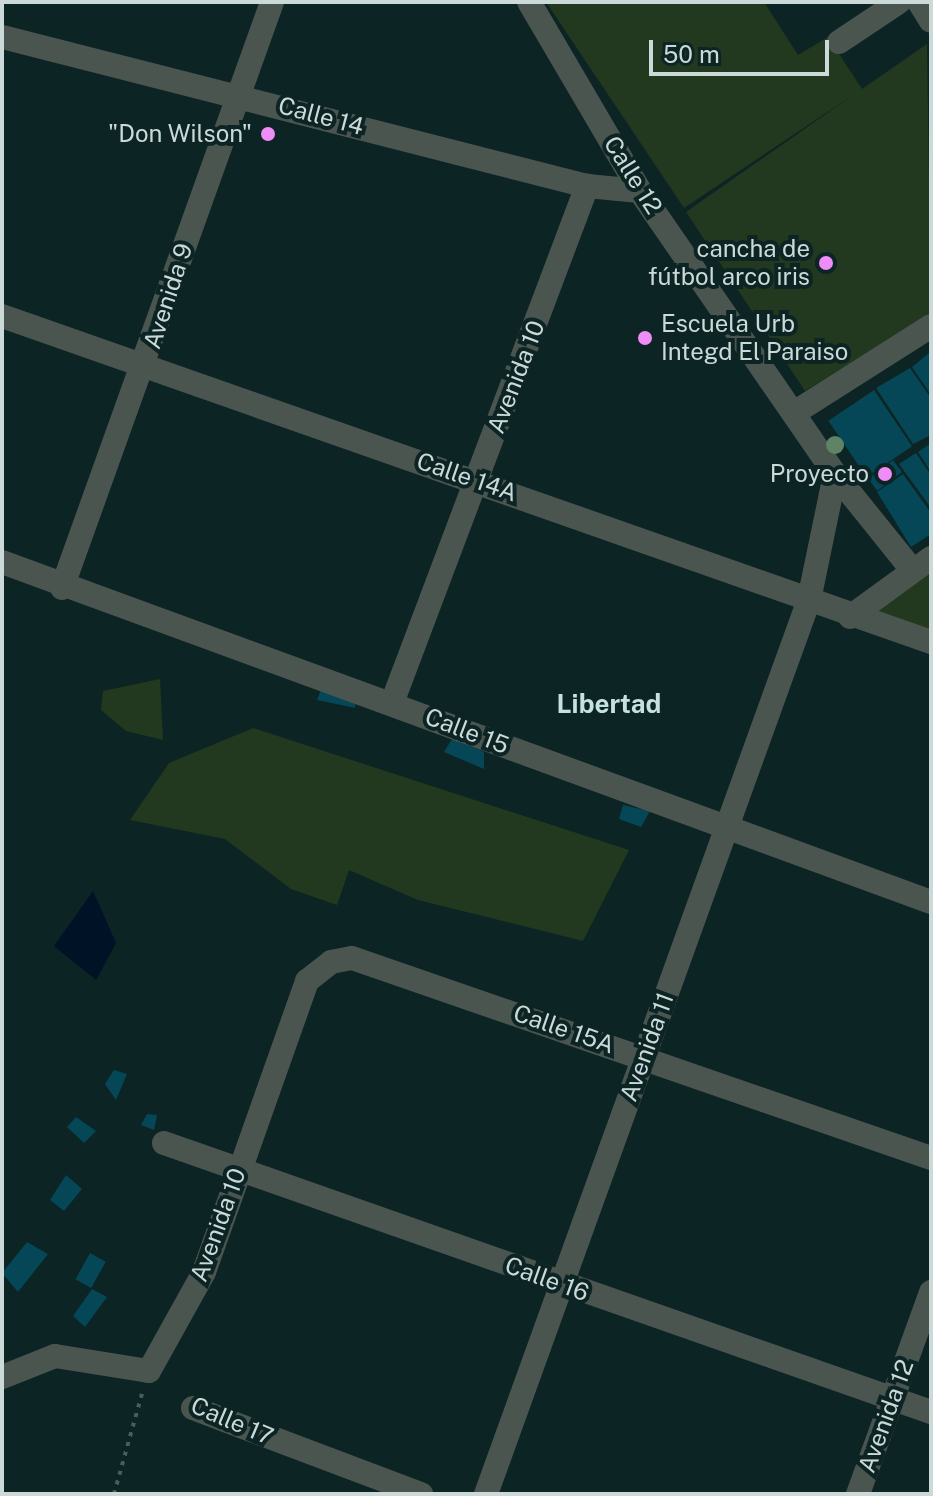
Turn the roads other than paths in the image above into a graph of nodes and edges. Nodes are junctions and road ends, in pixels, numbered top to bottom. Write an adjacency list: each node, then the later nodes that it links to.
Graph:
1 (272, 2): 8 (street, Avenida 9)
2 (529, 2): 10 (street, Calle 12)
3 (899, 2): 7 (street)
4 (919, 2): 5 (street)
5 (931, 21)
6 (2, 37): 8 (street, Calle 14)
7 (839, 42)
8 (235, 93): 9 (street, Calle 14); 13 (street, Avenida 9)
9 (587, 186): 10 (street, Calle 14); 16 (street, Avenida 10)
10 (640, 191): 14 (street, Calle 12)
11 (2, 316): 13 (street, Calle 14A)
12 (931, 326): 14 (street)
13 (143, 370): 16 (street, Calle 14A); 19 (street, Avenida 9)
14 (794, 413): 15 (street, Calle 12)
15 (835, 474): 18 (street, Calle 12); 20 (street)
16 (477, 480): 20 (street, Calle 14A); 23 (street, Avenida 10)
17 (2, 562): 19 (street, Calle 15)
18 (922, 565): 21 (street)
19 (62, 588): 23 (street, Calle 15)
20 (809, 600): 21 (street, Calle 14A); 24 (street, Avenida 11)
21 (850, 617): 22 (street, Calle 14A)
22 (931, 642)
23 (392, 703): 24 (street, Calle 15)
24 (726, 830): 25 (street, Calle 15); 27 (street, Avenida 11)
25 (931, 902)
26 (331, 962): 27 (street, Calle 15A); 30 (street, Avenida 10)
27 (644, 1056): 29 (street, Calle 15A); 31 (street, Avenida 11)
28 (164, 1143): 30 (street, Calle 16)
29 (931, 1158)
30 (239, 1166): 31 (street, Calle 16); 33 (street, Avenida 10)
31 (561, 1285): 34 (street, Calle 16); 38 (street, Avenida 11)
32 (931, 1292): 34 (street, Avenida 12)
33 (2, 1377)
34 (892, 1398): 36 (street, Calle 16); 39 (street, Avenida 12)
35 (193, 1408): 37 (street, Calle 17)
36 (931, 1412)
37 (421, 1494)
38 (486, 1494)
39 (858, 1494)

